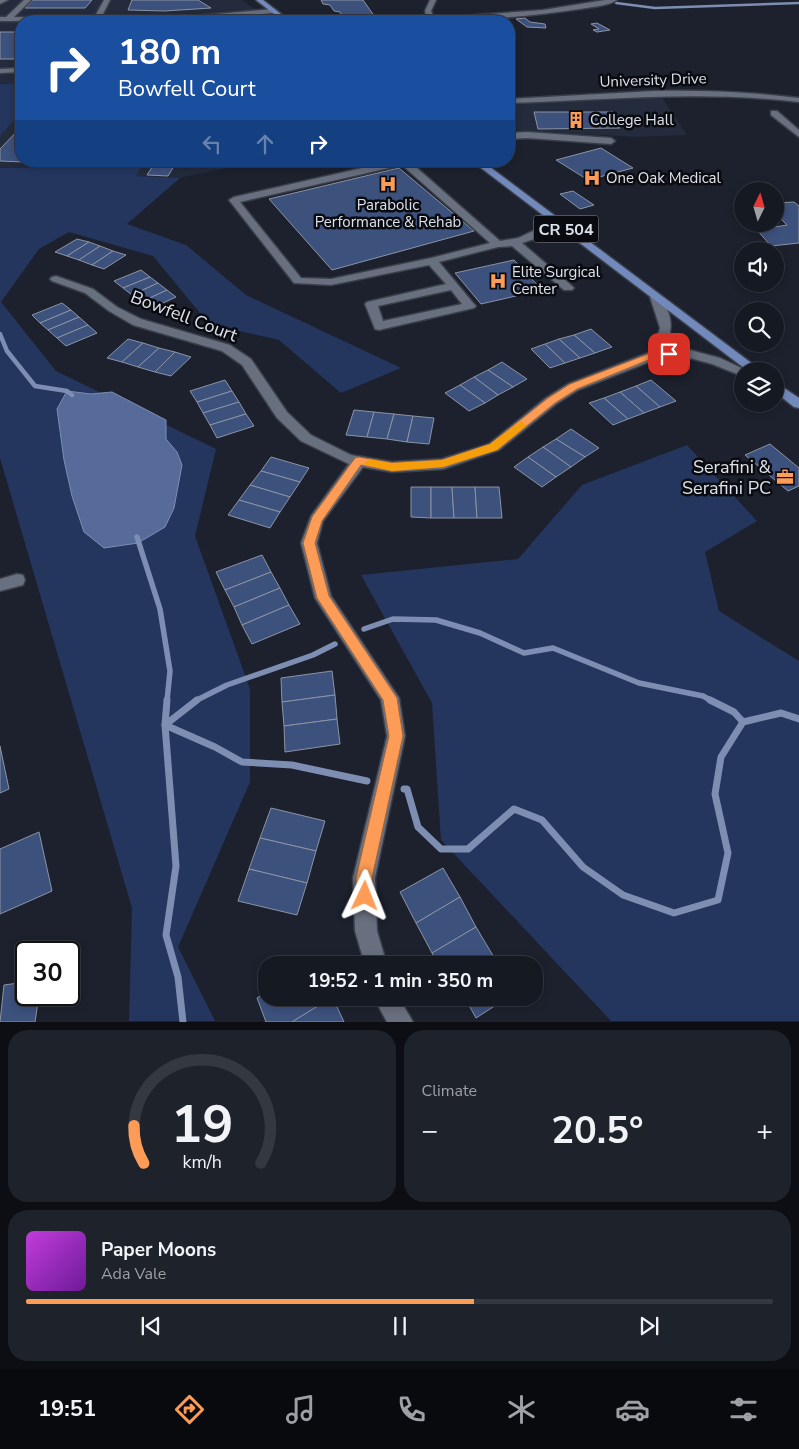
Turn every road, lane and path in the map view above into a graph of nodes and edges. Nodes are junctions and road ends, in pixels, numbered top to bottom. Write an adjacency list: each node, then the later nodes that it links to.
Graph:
1 (5, 0): 7 (street)
2 (28, 0): 14 (street)
3 (107, 0): 9 (street)
4 (259, 0): 8 (main road)
5 (433, 0): 12 (street)
6 (614, 0): 13 (street)
7 (0, 2)
8 (273, 11): 10 (street); 11 (main road)
9 (103, 15)
10 (227, 15)
11 (279, 15)
12 (429, 15)
13 (500, 15)
14 (4, 19)
15 (0, 26): 16 (street)
16 (15, 26)
17 (0, 70): 18 (street)
18 (15, 70)
19 (799, 100): 20 (street, University Drive)
20 (515, 101)
21 (774, 113): 22 (street)
22 (799, 134)
23 (515, 135): 24 (street)
24 (611, 141)
25 (380, 167): 31 (street)
26 (408, 167): 30 (street)
27 (484, 167): 28 (main road, CR 504)
28 (558, 223): 29 (street); 35 (main road, CR 504)
29 (515, 243): 30 (street); 34 (street)
30 (498, 244): 31 (street)
31 (432, 261): 33 (street)
32 (56, 280): 41 (street, Bowfell Court)
33 (454, 286): 33 (street)
34 (568, 288)
35 (656, 296): 36 (street); 37 (main road, CR 504)
36 (652, 356): 38 (street, Bowfell Court); 41 (street, Bowfell Court)
37 (744, 362)
38 (734, 369)
39 (784, 393): 40 (main road)
40 (799, 404)
41 (359, 461): 44 (street)
42 (17, 580): 43 (street)
43 (0, 585)
44 (373, 956)
45 (391, 1006): 46 (street)
46 (401, 1022)

